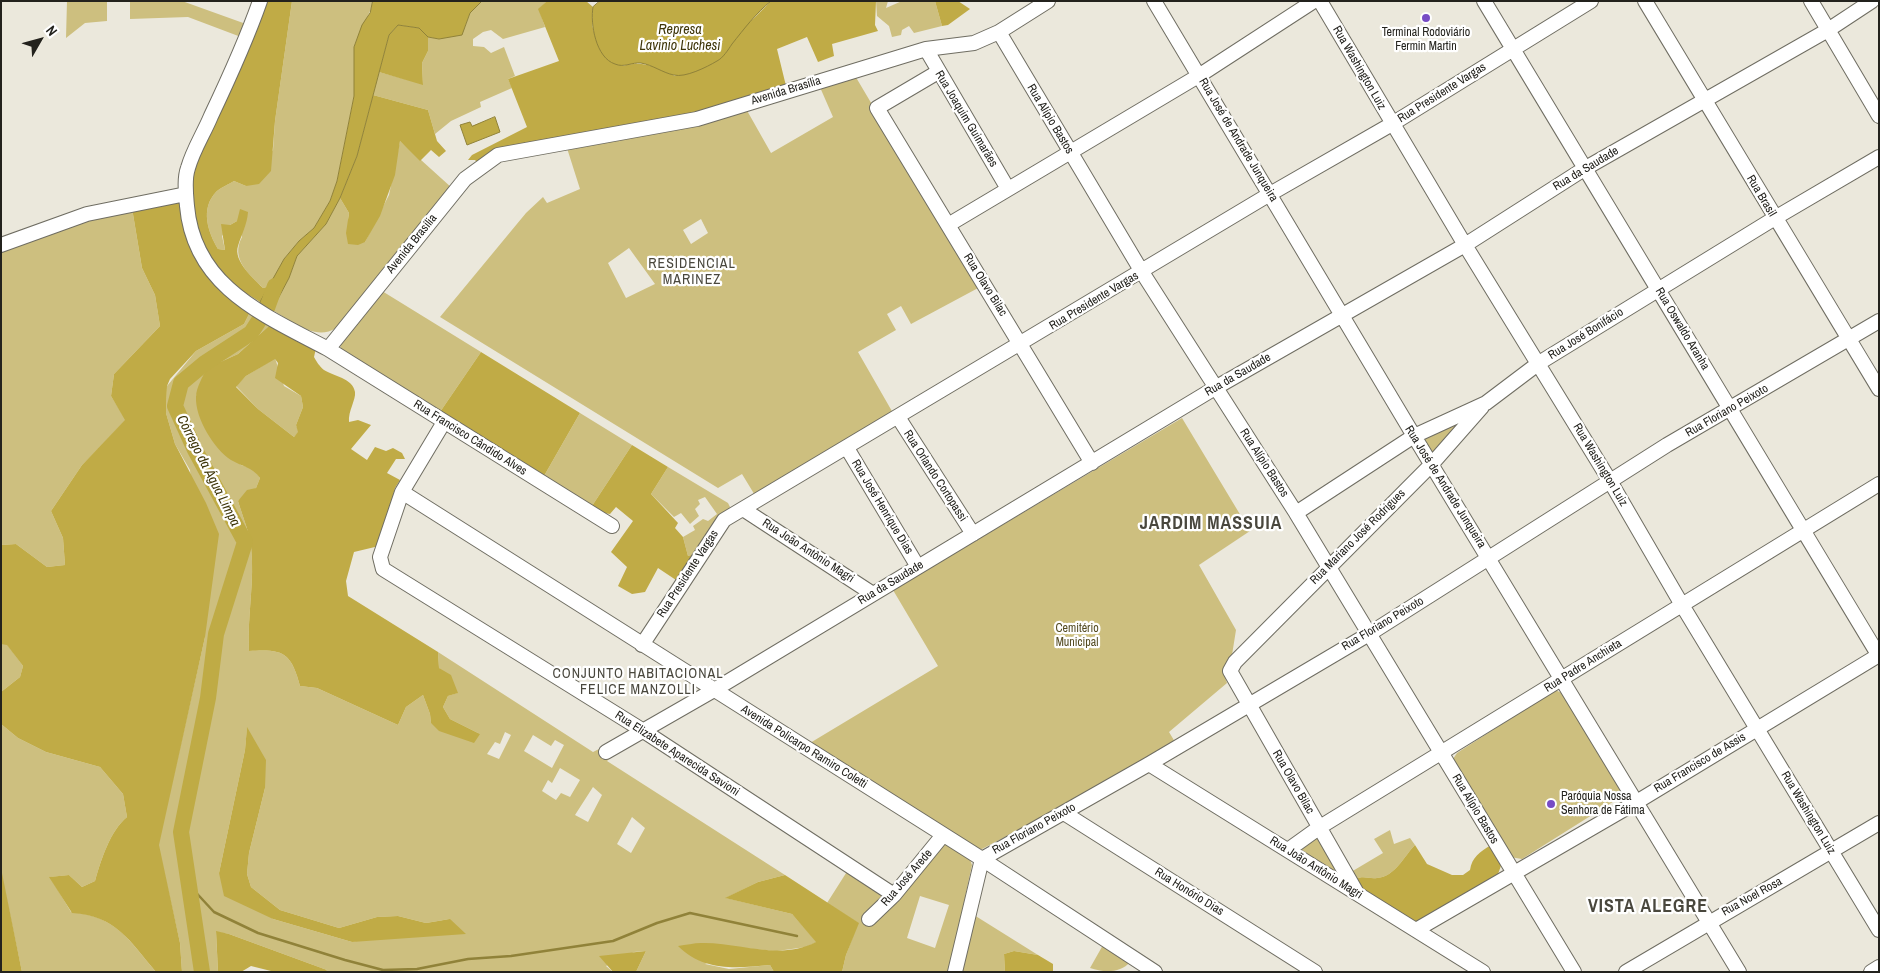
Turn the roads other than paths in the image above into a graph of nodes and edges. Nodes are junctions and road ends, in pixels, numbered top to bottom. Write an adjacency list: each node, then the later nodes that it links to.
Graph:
1 (260, 1): 24 (street)
2 (1048, 1): 12 (street, Avenida Brasília)
3 (1154, 1): 16 (street, Rua José de Andrade Junqueira)
4 (1314, 1): 16 (street)
5 (1320, 1): 19 (street, Rua Washington Luiz)
6 (1484, 1): 13 (street, Rua Oswaldo Aranha)
7 (1591, 1): 13 (street, Rua Presidente Vargas)
8 (1645, 1): 17 (street, Rua Brasil)
9 (1811, 1): 11 (street)
10 (1872, 1): 11 (street, Rua da Saudade)
11 (1828, 30): 17 (street, Rua da Saudade); 18 (street)
12 (999, 32): 14 (street, Avenida Brasília); 20 (street, Rua Alípio Bastos)
13 (1512, 48): 19 (street, Rua Presidente Vargas); 22 (street, Rua Oswaldo Aranha)
14 (926, 49): 15 (street, Rua Joaquim Guimarães); 36 (street, Avenida Brasília)
15 (938, 72): 23 (street, Rua Joaquim Guimarães); 27 (street, Rua Olavo Bilac)
16 (1200, 75): 20 (street); 25 (street, Rua José de Andrade Junqueira)
17 (1704, 99): 22 (street, Rua da Saudade); 26 (street, Rua Brasil)
18 (1879, 116)
19 (1392, 124): 25 (street, Rua Presidente Vargas); 29 (street, Rua Washington Luiz)
20 (1069, 151): 23 (street); 30 (street, Rua Alípio Bastos)
21 (1879, 157): 26 (street, Rua José Bonifácio)
22 (1584, 169): 29 (street, Rua da Saudade); 31 (street, Rua Oswaldo Aranha)
23 (1008, 188): 27 (street)
24 (186, 194): 28 (street); 36 (street)
25 (1270, 194): 30 (street, Rua Presidente Vargas); 32 (street, Rua José de Andrade Junqueira)
26 (1775, 218): 31 (street, Rua José Bonifácio); 34 (street, Rua Brasil)
27 (948, 225): 35 (street, Rua Olavo Bilac)
28 (1, 245)
29 (1464, 246): 32 (street, Rua da Saudade); 37 (street, Rua Washington Luiz)
30 (1142, 272): 35 (street, Rua Presidente Vargas); 38 (street, Rua Alípio Bastos)
31 (1658, 290): 37 (street, Rua José Bonifácio); 41 (street, Rua Oswaldo Aranha)
32 (1342, 315): 38 (street, Rua da Saudade); 44 (street, Rua José de Andrade Junqueira)
33 (1879, 320): 34 (street, Rua Floriano Peixoto)
34 (1848, 340): 39 (street, Rua Brasil); 41 (street, Rua Floriano Peixoto)
35 (1021, 344): 42 (street, Rua Presidente Vargas); 46 (street, Rua Olavo Bilac)
36 (328, 349): 43 (street, Rua Francisco Cândido Alves)
37 (1539, 363): 40 (street, Rua José Bonifácio); 48 (street, Rua Washington Luiz)
38 (1216, 388): 46 (street, Rua da Saudade); 52 (street, Rua Alípio Bastos)
39 (1879, 390)
40 (1486, 403): 44 (street, Rua José Bonifácio); 47 (street, Rua Mariano José Rodrigues)
41 (1731, 410): 48 (street, Rua Floriano Peixoto); 54 (street, Rua Oswaldo Aranha)
42 (898, 417): 45 (street, Rua Presidente Vargas); 55 (street, Rua Orlando Cortopassi)
43 (444, 422): 50 (street); 53 (street, Rua Francisco Cândido Alves)
44 (1414, 436): 47 (street, Rua José de Andrade Junqueira); 52 (street, Rua José Bonifácio)
45 (847, 448): 51 (street, Rua Presidente Vargas); 57 (street, Rua José Henrique Dias)
46 (1092, 463): 55 (street, Rua da Saudade)
47 (1431, 464): 56 (street, Rua José de Andrade Junqueira); 58 (street, Rua Mariano José Rodrigues)
48 (1610, 481): 56 (street, Rua Floriano Peixoto); 60 (street, Rua Washington Luiz)
49 (1879, 484): 54 (street, Rua Padre Anchieta)
50 (402, 492): 62 (street, Avenida Policarpo Ramiro Coletti); 69 (street, Rua Elizabete Aparecida Savioni)
51 (743, 509): 59 (street, Rua João Antônio Magri); 62 (street, Rua Presidente Vargas)
52 (1296, 513): 58 (street, Rua Alípio Bastos)
53 (612, 526)
54 (1804, 529): 60 (street, Rua Padre Anchieta); 63 (street, Rua Oswaldo Aranha)
55 (973, 534): 57 (street, Rua da Saudade)
56 (1490, 559): 61 (street, Rua Floriano Peixoto); 65 (street, Rua José de Andrade Junqueira)
57 (918, 567): 59 (street, Rua da Saudade)
58 (1328, 567): 61 (street, Rua Alípio Bastos); 64 (street, Rua Mariano José Rodrigues)
59 (874, 594): 66 (street, Rua da Saudade)
60 (1682, 605): 65 (street, Rua Padre Anchieta); 68 (street, Rua Washington Luiz)
61 (1369, 634): 67 (street, Rua Floriano Peixoto); 71 (street, Rua Alípio Bastos)
62 (642, 645): 66 (street, Avenida Policarpo Ramiro Coletti)
63 (1879, 656): 68 (street, Rua Francisco de Assis)
64 (1230, 671): 67 (street, Rua Olavo Bilac)
65 (1561, 680): 71 (street, Rua Padre Anchieta); 73 (street, Rua José de Andrade Junqueira)
66 (714, 690): 69 (street, Rua da Saudade); 77 (street, Avenida Policarpo Ramiro Coletti)
67 (1248, 705): 72 (street, Rua Floriano Peixoto); 76 (street, Rua Olavo Bilac)
68 (1758, 728): 73 (street, Rua Francisco de Assis); 79 (street, Rua Washington Luiz)
69 (642, 730): 70 (street, Rua da Saudade); 83 (street, Rua Elizabete Aparecida Savioni)
70 (606, 752)
71 (1442, 753): 76 (street, Rua Padre Anchieta); 81 (street, Rua Alípio Bastos)
72 (1149, 764): 74 (street, Rua Floriano Peixoto); 78 (street, Rua João Antônio Magri)
73 (1635, 803): 81 (street, Rua Francisco de Assis); 85 (street, Rua José de Andrade Junqueira)
74 (1064, 812): 80 (street, Rua Floriano Peixoto); 91 (street, Rua Honório Dias)
75 (1879, 823): 79 (street, Rua Noel Rosa)
76 (1320, 827): 78 (street, Rua Padre Anchieta); 82 (street, Rua Olavo Bilac)
77 (943, 835): 80 (street, Avenida Policarpo Ramiro Coletti); 83 (street, Rua José Arede)
78 (1288, 850): 82 (street, Rua João Antônio Magri)
79 (1831, 853): 85 (street, Rua Noel Rosa); 87 (street, Rua Washington Luiz)
80 (982, 859): 89 (street, Rua Floriano Peixoto); 90 (street, Avenida Policarpo Ramiro Coletti)
81 (1513, 872): 86 (street, Rua Francisco de Assis); 93 (street, Rua Alípio Bastos)
82 (1357, 893): 86 (street, Rua João Antônio Magri)
83 (894, 894): 84 (street, Rua José Arede)
84 (869, 919)
85 (1708, 922): 94 (street, Rua Noel Rosa); 95 (street, Rua José de Andrade Junqueira)
86 (1416, 930): 92 (street, Rua João Antônio Magri)
87 (1879, 930)
88 (1879, 967): 96 (street)
89 (955, 972)
90 (1155, 972)
91 (1315, 972)
92 (1483, 972)
93 (1574, 972)
94 (1626, 972)
95 (1739, 972)
96 (1871, 972)

